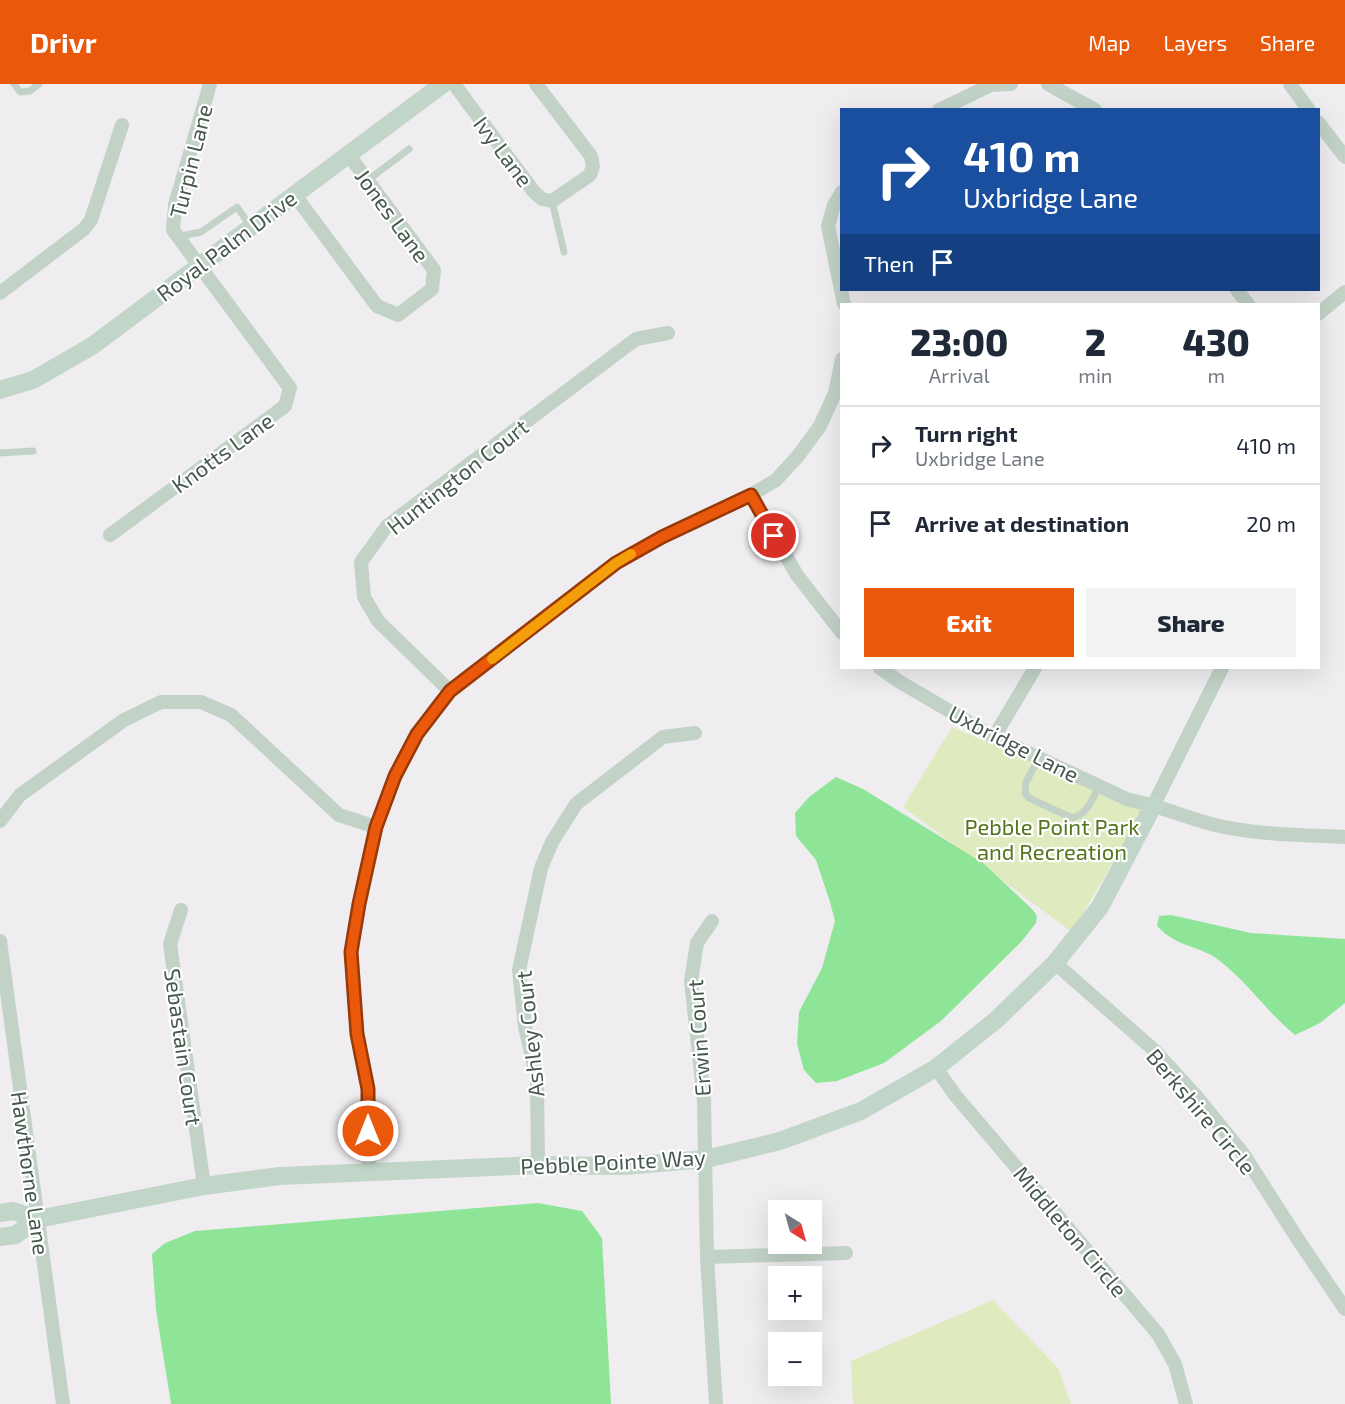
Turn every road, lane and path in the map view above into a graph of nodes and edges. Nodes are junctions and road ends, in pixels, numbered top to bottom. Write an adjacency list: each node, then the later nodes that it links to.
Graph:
1 (14, 84): 2 (lane)
2 (39, 84)
3 (210, 84): 23 (street, Turpin Lane)
4 (454, 84): 21 (street, Ivy Lane)
5 (536, 84): 21 (street, Ivy Lane)
6 (1011, 84): 10 (street)
7 (1048, 84): 11 (street)
8 (1290, 84): 12 (street)
9 (434, 86): 16 (street, Royal Palm Drive)
10 (943, 108)
11 (1091, 108)
12 (1308, 108)
13 (122, 125): 29 (street)
14 (1320, 125): 17 (street)
15 (409, 149): 18 (lane)
16 (348, 154): 18 (street, Jones Lane); 19 (street, Royal Palm Drive)
17 (1345, 157)
18 (368, 180): 19 (street, Jones Lane)
19 (294, 194): 22 (street, Royal Palm Drive)
20 (840, 195): 26 (street)
21 (552, 201): 24 (lane)
22 (251, 227): 23 (lane); 25 (street, Royal Palm Drive)
23 (180, 240): 25 (street, Turpin Lane)
24 (564, 252)
25 (200, 266): 34 (street, Royal Palm Drive); 38 (street, Knotts Lane)
26 (840, 284)
27 (1238, 291): 30 (street)
28 (1345, 292): 31 (street)
29 (0, 293)
30 (1247, 303)
31 (1320, 312)
32 (668, 333): 43 (street, Huntington Court)
33 (840, 369): 37 (street)
34 (0, 390)
35 (33, 451): 36 (lane)
36 (0, 453)
37 (751, 495): 39 (street); 43 (street)
38 (110, 535)
39 (840, 630)
40 (881, 669): 45 (street, Uxbridge Lane)
41 (1034, 669): 45 (street)
42 (1222, 669): 48 (street)
43 (450, 691): 50 (street)
44 (695, 733): 58 (street, Ashley Court)
45 (993, 737): 46 (street, Uxbridge Lane)
46 (1039, 758): 47 (street, Uxbridge Lane); 47 (lane)
47 (1099, 786): 48 (street, Uxbridge Lane)
48 (1154, 804): 51 (street); 55 (street, Pebble Pointe Way)
49 (0, 821): 50 (street)
50 (376, 827): 59 (street)
51 (1345, 837)
52 (181, 910): 60 (street, Sebastain Court)
53 (712, 921): 57 (street, Erwin Court)
54 (0, 941): 62 (street, Hawthorne Lane)
55 (1055, 963): 56 (street, Pebble Pointe Way); 66 (street, Berkshire Circle)
56 (936, 1068): 57 (street, Pebble Pointe Way); 69 (street, Middleton Circle)
57 (706, 1159): 58 (street, Pebble Pointe Way); 65 (street)
58 (538, 1165): 59 (street, Pebble Pointe Way)
59 (369, 1172): 60 (street, Pebble Pointe Way)
60 (204, 1186): 62 (street, Pebble Pointe Way)
61 (0, 1213): 62 (street, Pebble Pointe Way)
62 (38, 1220): 63 (street, Pebble Pointe Way); 67 (street, Hawthorne Lane)
63 (0, 1238)
64 (846, 1253): 65 (street)
65 (707, 1257): 68 (street)
66 (1345, 1309)
67 (63, 1404)
68 (716, 1404)
69 (1186, 1404)

